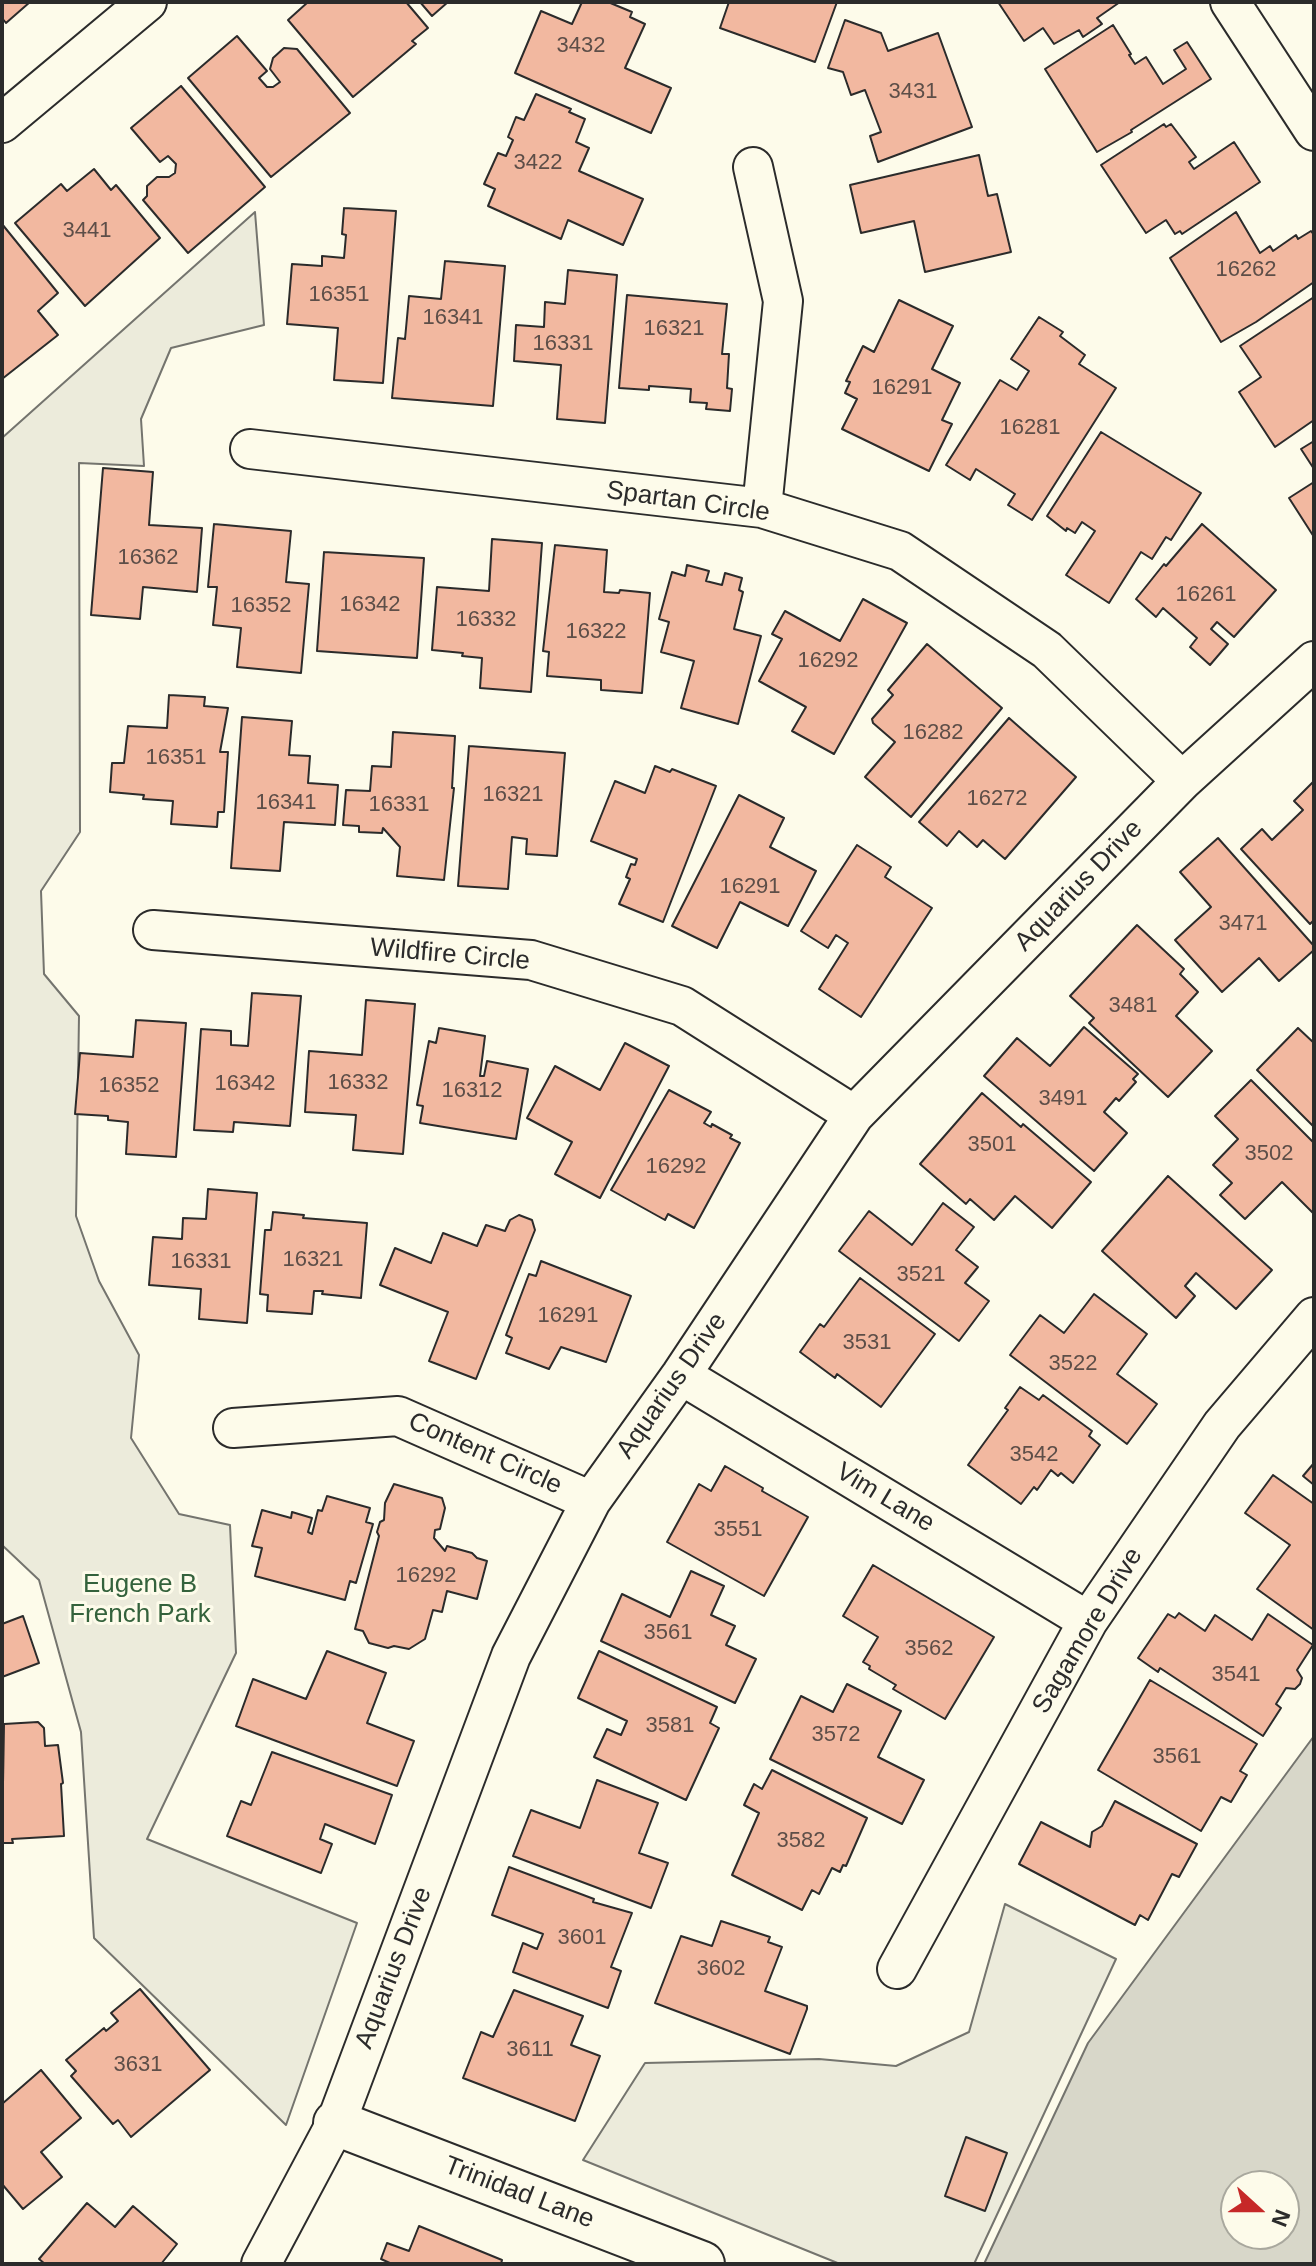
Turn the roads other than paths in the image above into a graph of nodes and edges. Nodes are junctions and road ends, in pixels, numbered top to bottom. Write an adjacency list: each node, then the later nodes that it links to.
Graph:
1 (147, 2): 3 (street)
2 (1230, 2): 4 (street)
3 (2, 123)
4 (1314, 131)
5 (753, 167): 7 (street)
6 (250, 449): 7 (street, Spartan Circle)
7 (762, 508): 9 (street, Spartan Circle)
8 (1314, 661): 9 (street, Aquarius Drive)
9 (1182, 781): 11 (street, Aquarius Drive)
10 (153, 930): 11 (street, Wildfire Circle)
11 (854, 1115): 13 (street, Aquarius Drive)
12 (1314, 1317): 16 (street, Sagamore Drive)
13 (681, 1375): 15 (street, Aquarius Drive); 16 (street, Vim Lane)
14 (233, 1428): 15 (street, Content Circle)
15 (591, 1501): 18 (street, Aquarius Drive)
16 (1088, 1621): 17 (street, Sagamore Drive)
17 (897, 1969)
18 (336, 2123): 19 (street, Aquarius Drive); 20 (street, Trinidad Lane)
19 (261, 2264)
20 (702, 2264)

